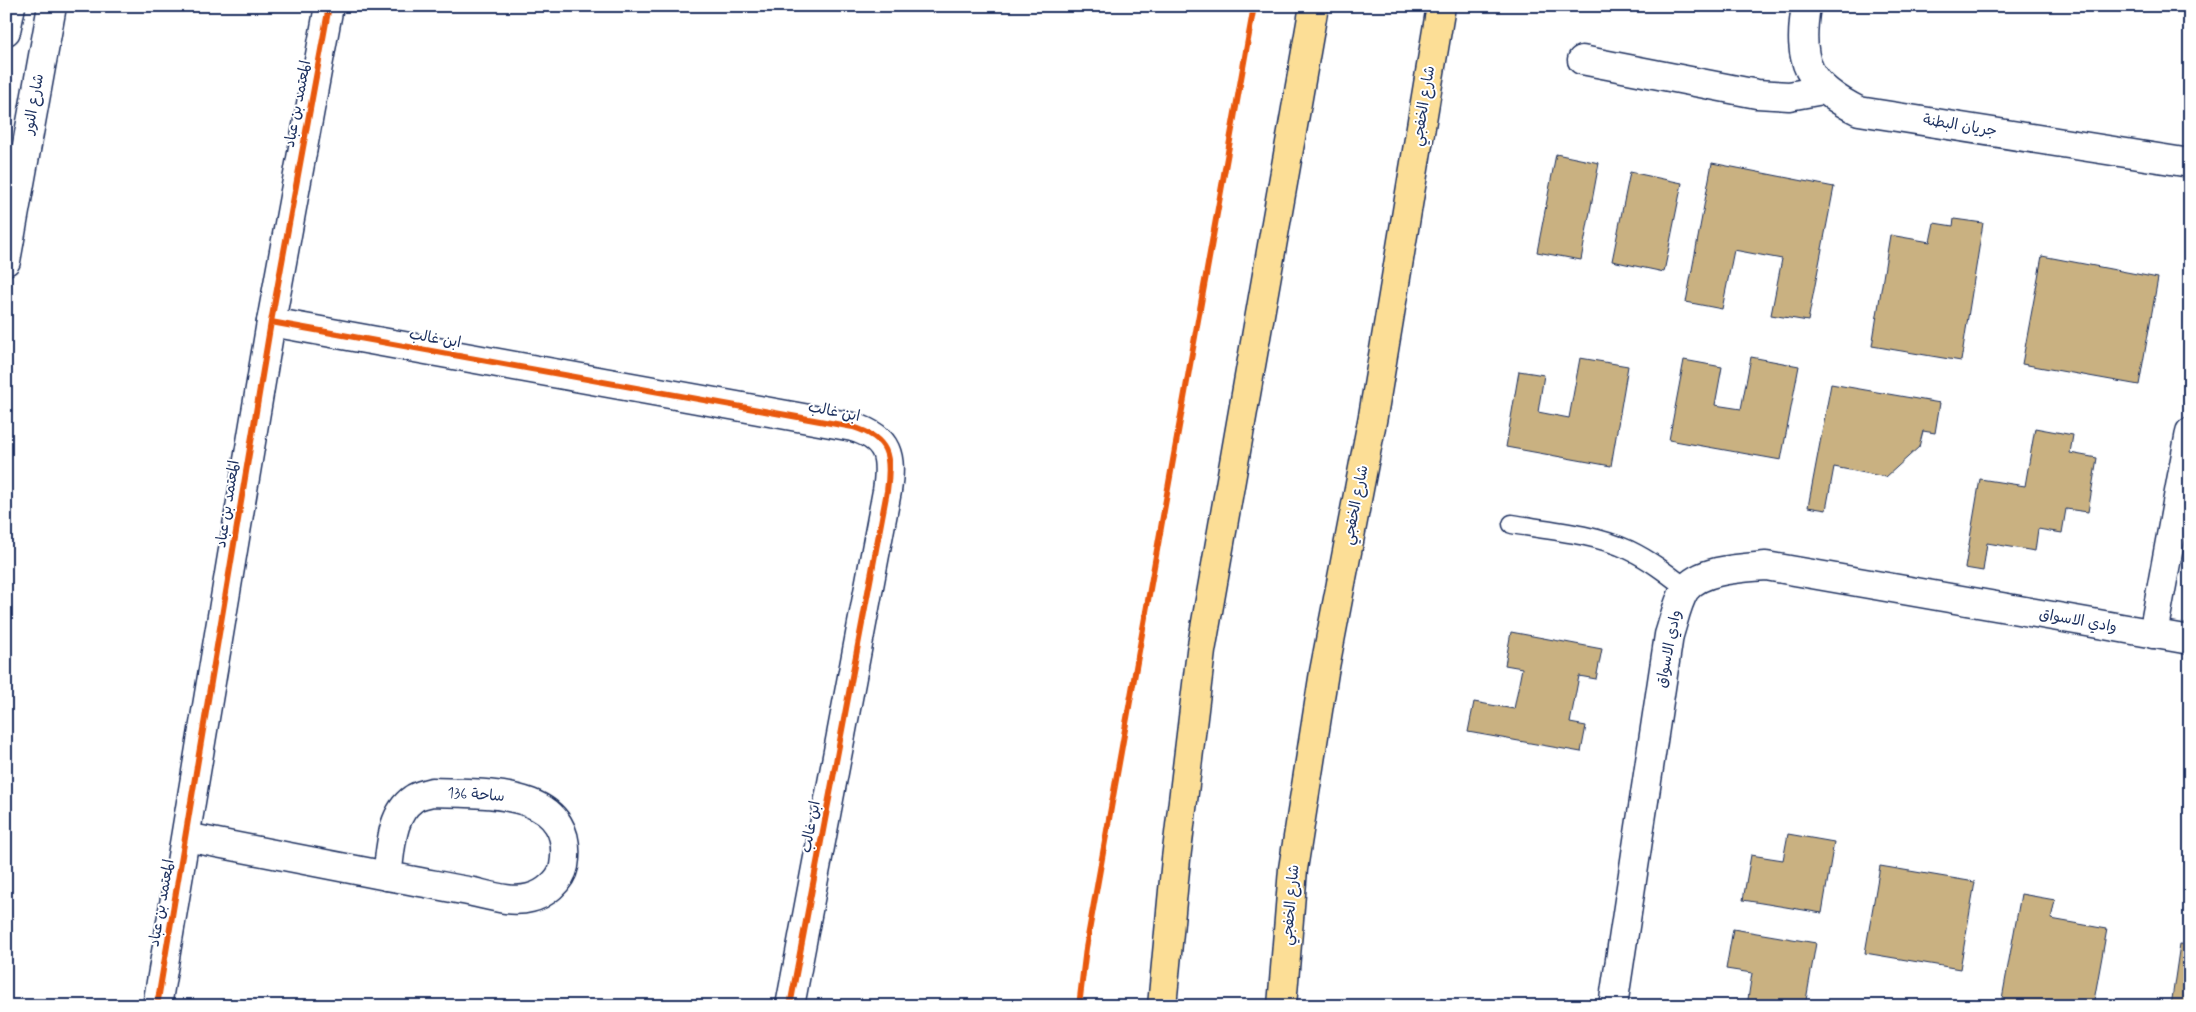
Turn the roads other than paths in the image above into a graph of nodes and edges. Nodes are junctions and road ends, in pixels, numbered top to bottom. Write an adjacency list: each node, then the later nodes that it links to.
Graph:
1 (11, 6): 7 (street)
2 (52, 6): 11 (street, شارع النور)
3 (329, 6): 12 (street, المعتمد بن عباد)
4 (1314, 6): 22 (highway)
5 (1441, 6): 23 (highway, شارع الخفجي)
6 (1806, 6): 9 (street, جريان البطنة)
7 (6, 31)
8 (1582, 60): 9 (street)
9 (1823, 90): 10 (street, جريان البطنة)
10 (2190, 163)
11 (6, 261)
12 (270, 322): 18 (street, المعتمد بن عباد); 21 (street, ابن غالب)
13 (2190, 432): 16 (street)
14 (1512, 524): 15 (lane)
15 (1686, 588): 16 (street, وادي الاسواق); 24 (street, وادي الاسواق)
16 (2153, 634): 17 (street, وادي الاسواق)
17 (2190, 640)
18 (186, 837): 19 (street, ساحة 136); 20 (street, المعتمد بن عباد)
19 (387, 876): 19 (street, ساحة 136)
20 (157, 1006)
21 (790, 1006)
22 (1162, 1006)
23 (1282, 1006)
24 (1613, 1006)

